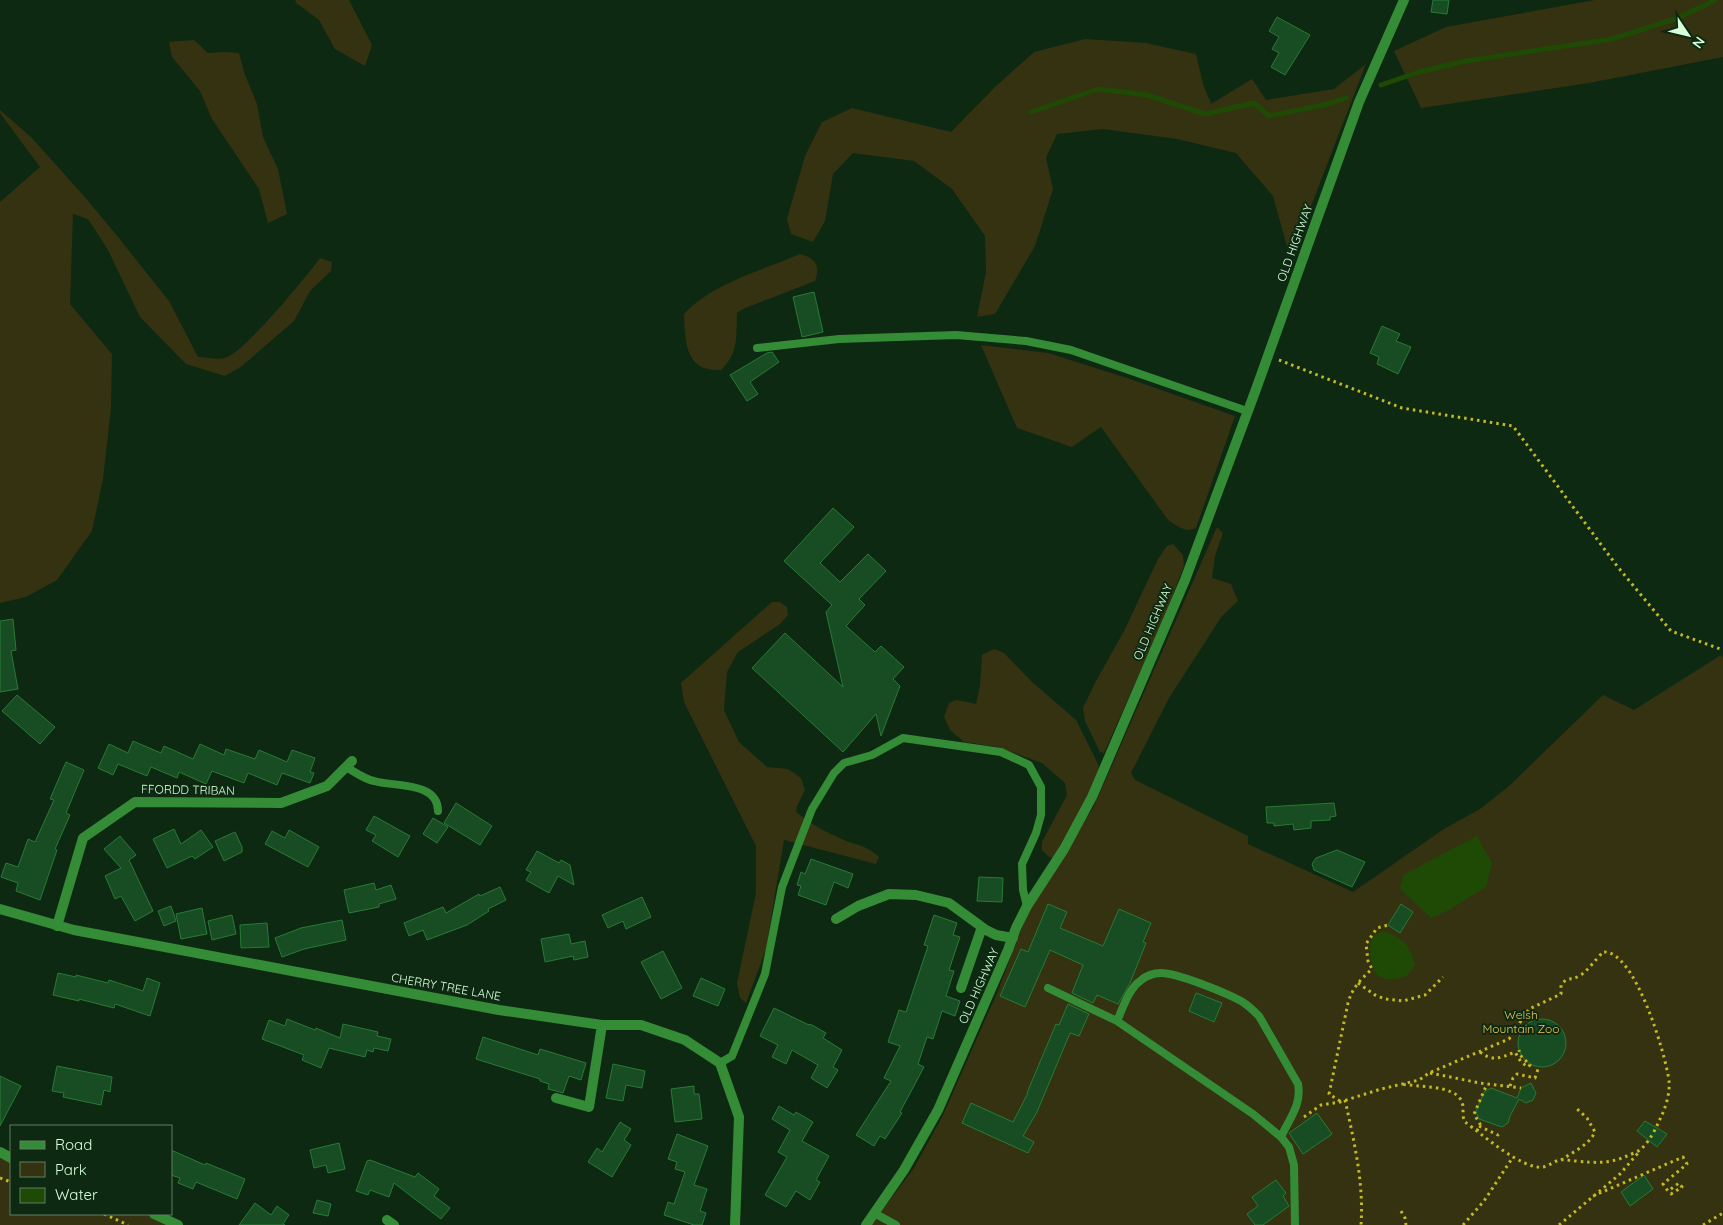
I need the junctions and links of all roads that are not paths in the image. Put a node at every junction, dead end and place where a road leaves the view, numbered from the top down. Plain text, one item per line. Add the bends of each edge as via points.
1 (1404, 0) edge
2 (757, 348) dead end
3 (1248, 412) junction
4 (349, 764) joint
5 (438, 811) dead end
6 (1027, 906) junction
7 (0, 909) edge
8 (836, 919) dead end
9 (57, 926) junction
10 (982, 927) junction
11 (1013, 938) junction
12 (961, 988) dead end
13 (1048, 988) dead end
14 (1117, 1021) junction
15 (602, 1025) junction
16 (720, 1063) junction
17 (556, 1098) dead end
18 (1282, 1134) junction
19 (874, 1213) junction
20 (156, 1215) edge
21 (178, 1225) edge
22 (735, 1225) edge
23 (866, 1225) edge
24 (896, 1225) edge
25 (1295, 1225) edge

1 - 3 street, OLD HIGHWAY via 1359,102
2 - 3 lane via 839,339 956,335 1026,342 1071,350
3 - 6 street, OLD HIGHWAY via 1184,580 1095,789 1064,849
4 - 5 lane via 373,781 418,788 433,797
4 - 9 street, FFORDD TRIBAN via 327,786 281,803 135,802 83,838
6 - 11 street, OLD HIGHWAY
6 - 16 lane via 1022,864 1041,815 1041,787 1029,765 1001,752 903,738 872,755 844,763 812,809 782,886 765,974 732,1056
7 - 9 street, CHERRY TREE LANE
8 - 10 street via 889,894 916,895 949,903
9 - 15 street, CHERRY TREE LANE via 490,1008
10 - 11 street via 996,935
10 - 12 street
11 - 19 street, OLD HIGHWAY via 938,1110 904,1170
13 - 14 lane
14 - 18 lane
14 - 18 lane via 1132,989 1140,980 1159,973 1182,977 1250,1007 1259,1016 1298,1084 1298,1106
15 - 16 street, CHERRY TREE LANE via 641,1025 685,1040
15 - 17 street via 589,1107
16 - 22 street via 739,1118
18 - 25 lane via 1294,1165
19 - 23 street, OLD HIGHWAY
19 - 24 lane
20 - 21 street

